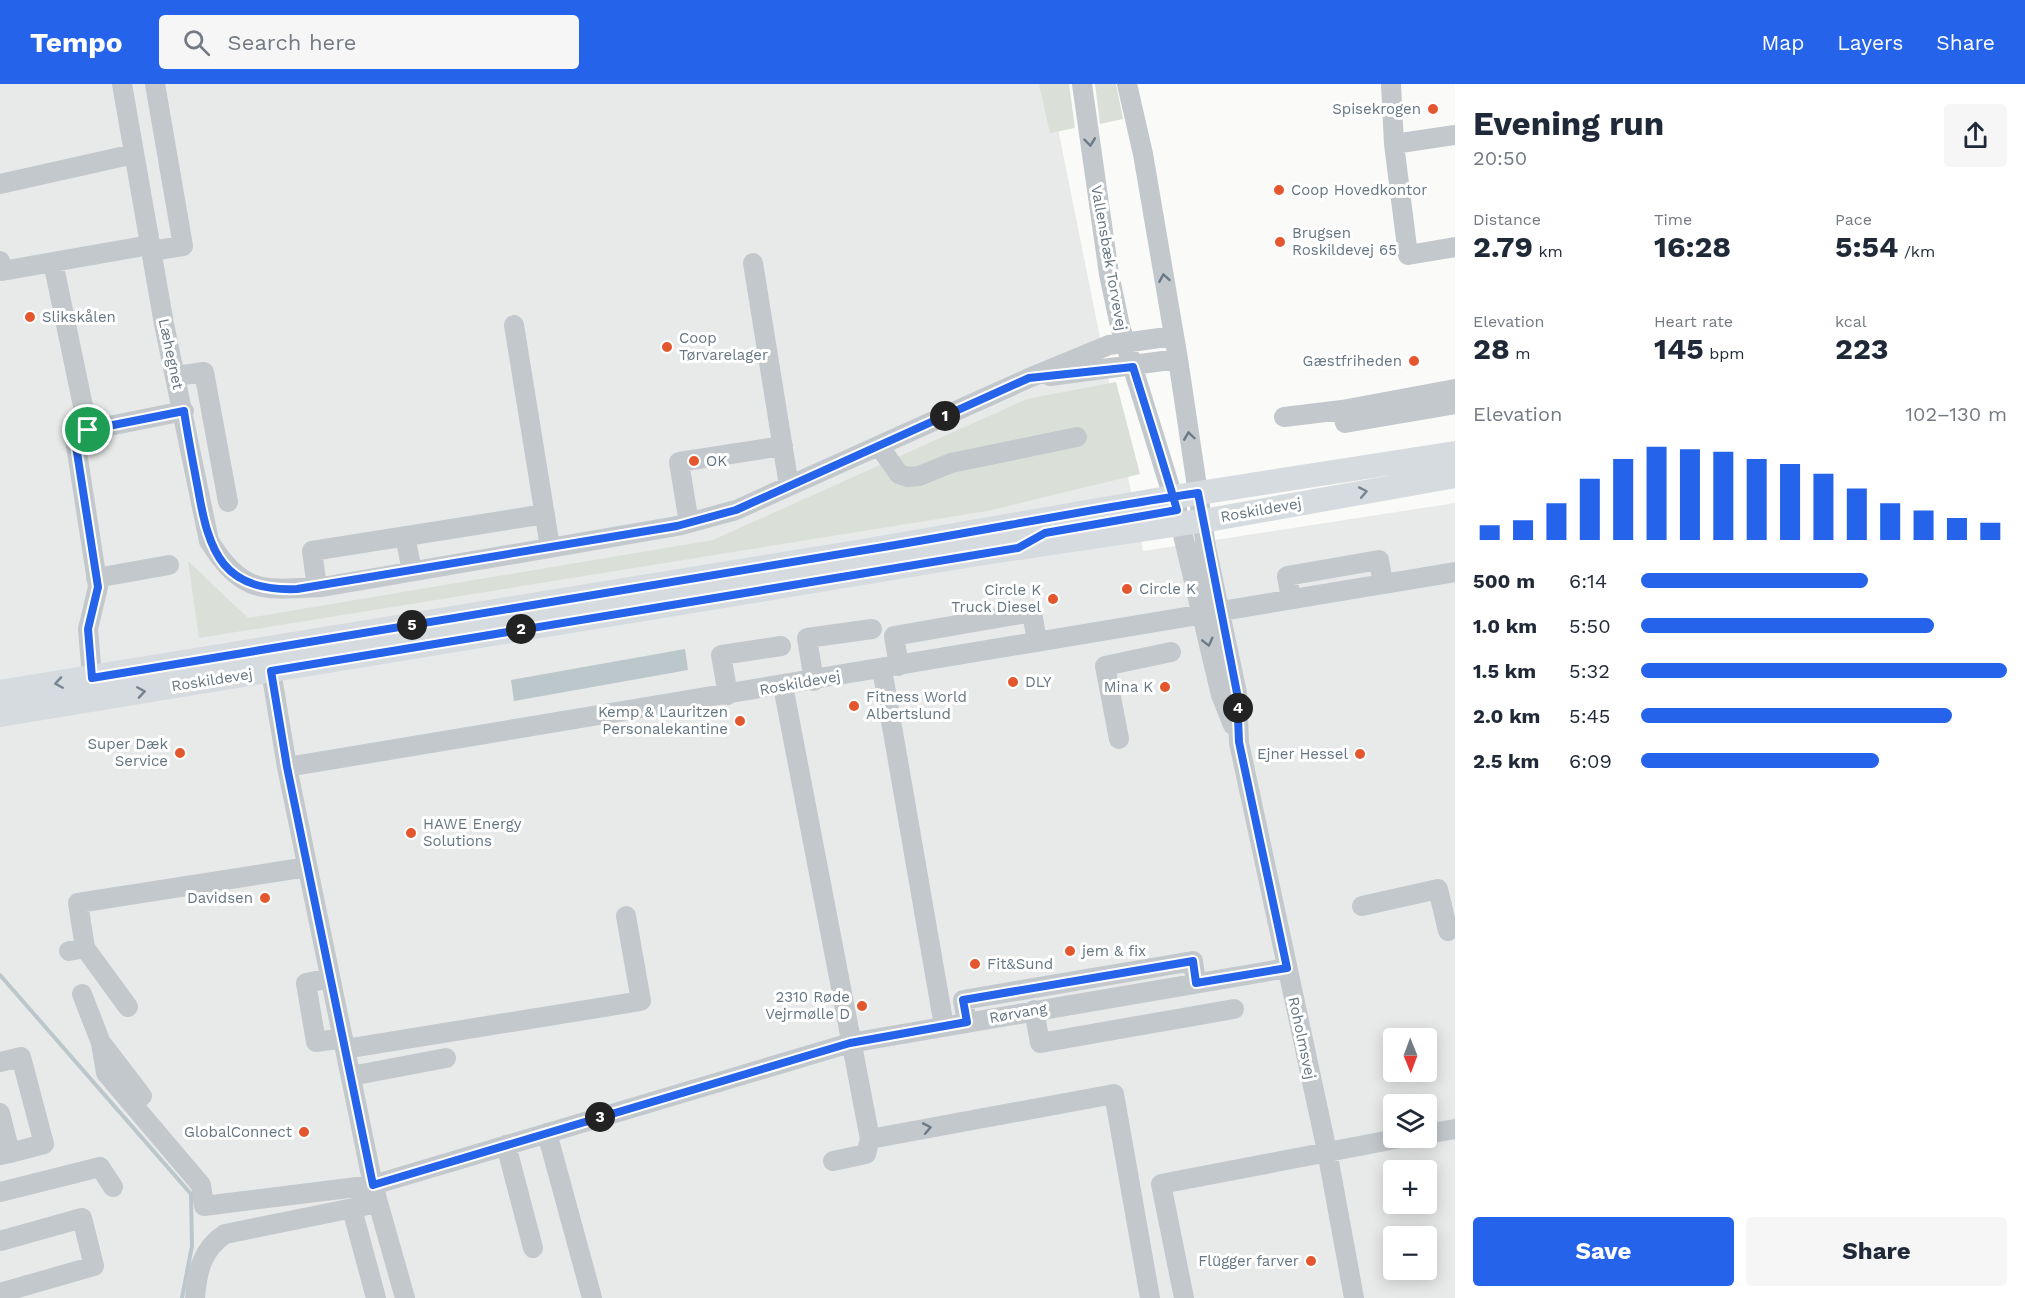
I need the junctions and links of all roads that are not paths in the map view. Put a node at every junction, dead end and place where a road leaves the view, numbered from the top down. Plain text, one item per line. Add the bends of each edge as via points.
1 (122, 84) edge
2 (155, 84) edge
3 (1083, 84) edge
4 (1127, 84) edge
5 (1391, 84) edge
6 (1455, 135) edge
7 (1394, 144) junction
8 (134, 154) junction
9 (0, 184) edge
10 (1455, 247) edge
11 (151, 248) junction
12 (0, 261) edge
13 (52, 262) junction
14 (753, 263) dead end
15 (514, 325) dead end
16 (1174, 336) junction
17 (1125, 342) junction
18 (1178, 359) junction
19 (1133, 367) junction
20 (176, 376) junction
21 (1029, 378) junction
22 (1455, 389) edge
23 (1455, 404) edge
24 (1342, 410) junction
25 (184, 411) junction
26 (1284, 417) dead end
27 (88, 430) junction
28 (1077, 436) dead end
29 (783, 446) junction
30 (879, 446) junction
31 (1455, 453) edge
32 (1455, 474) edge
33 (789, 486) junction
34 (228, 502) dead end
35 (1188, 509) junction
36 (545, 514) junction
37 (688, 523) junction
38 (405, 536) junction
39 (550, 547) junction
40 (169, 565) dead end
41 (412, 571) junction
42 (1455, 572) edge
43 (96, 578) junction
44 (317, 587) junction
45 (1210, 612) junction
46 (1128, 627) junction
47 (872, 629) dead end
48 (1037, 642) junction
49 (781, 646) dead end
50 (1171, 652) dead end
51 (1134, 660) junction
52 (890, 668) junction
53 (271, 671) junction
54 (92, 678) junction
55 (814, 681) junction
56 (783, 686) junction
57 (0, 692) edge
58 (728, 695) junction
59 (0, 715) edge
60 (1119, 739) dead end
61 (287, 767) junction
62 (307, 867) junction
63 (1362, 906) dead end
64 (626, 916) dead end
65 (1448, 931) dead end
66 (1287, 968) junction
67 (330, 978) junction
68 (1196, 983) junction
69 (82, 994) dead end
70 (128, 1007) dead end
71 (1234, 1009) dead end
72 (1034, 1011) junction
73 (967, 1022) junction
74 (944, 1026) junction
75 (101, 1043) junction
76 (344, 1043) junction
77 (850, 1043) junction
78 (446, 1059) dead end
79 (0, 1062) edge
80 (351, 1076) junction
81 (142, 1096) dead end
82 (0, 1113) edge
83 (1455, 1129) edge
84 (1437, 1132) edge
85 (547, 1133) junction
86 (870, 1139) junction
87 (1383, 1141) edge
88 (506, 1145) junction
89 (1319, 1152) junction
90 (5, 1154) edge
91 (832, 1161) dead end
92 (113, 1187) dead end
93 (0, 1192) edge
94 (376, 1194) junction
95 (352, 1209) junction
96 (0, 1241) edge
97 (533, 1248) dead end
98 (0, 1293) edge
99 (195, 1298) edge
100 (376, 1298) edge
101 (405, 1298) edge
102 (592, 1298) edge
103 (1150, 1298) edge
104 (1184, 1298) edge
105 (1354, 1298) edge

1 - 8 street, Læhegnet
2 - 11 street via 183,246
3 -> 17 street, Vallensbæk Torvevej via 1109,274
16 -> 4 street
5 - 7 street
6 - 7 street
7 - 10 street via 1408,255
8 - 9 street
8 - 11 street, Læhegnet
11 - 13 street
11 - 20 street, Læhegnet
12 - 13 street via 2,271
13 - 27 street
14 - 29 street
15 - 36 street
16 - 17 street, Læhegnet
16 - 18 street
17 - 19 street, Vallensbæk Torvevej
17 - 21 street, Læhegnet
18 - 19 street, Læhegnet
35 -> 18 street
19 - 21 street, Læhegnet
19 - 35 street, Vallensbæk Torvevej
20 - 25 street, Læhegnet
20 - 34 street via 204,372
21 - 30 street, Læhegnet
22 - 24 street
23 - 24 street via 1345,423
24 - 26 street
25 - 27 street
25 - 44 street, Læhegnet via 209,541 225,566 252,585 265,589
27 - 43 street via 74,433
28 - 30 street via 951,463 908,477 899,474
29 - 33 street
29 - 37 street via 679,462
30 - 33 street, Læhegnet
31 - 35 main road, Roskildevej via 1354,468
35 -> 32 main road, Roskildevej
33 - 37 street, Læhegnet via 736,510
35 - 45 street, Roholmsvej
35 - 53 main road, Roskildevej via 1018,548
35 - 54 main road, Roskildevej
36 - 38 street
36 - 39 street
37 - 39 street, Læhegnet
38 - 41 street
38 - 44 street via 312,551
39 - 41 street, Læhegnet
40 - 43 street
41 - 44 street, Læhegnet
42 - 45 street, Roskildevej
43 - 54 street via 98,587 88,629
45 - 46 street, Roskildevej
45 - 66 street, Roholmsvej via 1237,693 1239,742
46 - 48 street, Roskildevej
46 - 51 street
47 - 55 street via 807,638
48 - 52 street, Roskildevej
48 - 52 street via 1032,612 894,636
49 - 58 street via 721,655
50 - 51 street
51 - 60 street via 1105,666
52 - 55 street, Roskildevej
52 - 74 street
59 -> 53 main road, Roskildevej
53 - 61 street
54 -> 57 main road, Roskildevej
55 - 56 street, Roskildevej
56 - 58 street, Roskildevej
56 - 77 street
58 - 61 street, Roskildevej
61 - 62 street
62 - 67 street
62 - 70 street via 78,903 77,949
63 - 65 street via 1438,889
64 - 76 street via 641,1001
66 - 68 street, Rørvang
66 - 89 street, Roholmsvej
67 - 76 street
67 - 76 street via 306,983 316,1042
68 - 72 street, Rørvang
68 - 73 street via 1193,961 963,1000
69 - 75 street
71 - 72 street via 1040,1043
72 - 73 street, Rørvang
73 - 74 street, Rørvang
74 - 77 street, Rørvang
75 - 81 street
75 - 94 street via 105,1072 201,1185 204,1206
76 - 80 street
77 - 85 street, Rørvang
77 - 86 street
78 - 80 street
79 - 90 street via 21,1057 44,1144
80 - 94 street
82 - 90 street
83 - 84 street
85 - 88 street, Rørvang
85 - 102 street
86 - 91 street via 866,1154
86 -> 103 street via 1114,1094
87 - 89 street
88 - 94 street, Rørvang
88 - 97 street
89 - 104 street via 1161,1184
89 - 105 street, Roholmsvej
92 - 93 street via 100,1167
94 - 95 street
94 - 101 street
95 - 99 street via 225,1234 205,1253
95 - 100 street
96 - 98 street via 82,1218 94,1266

